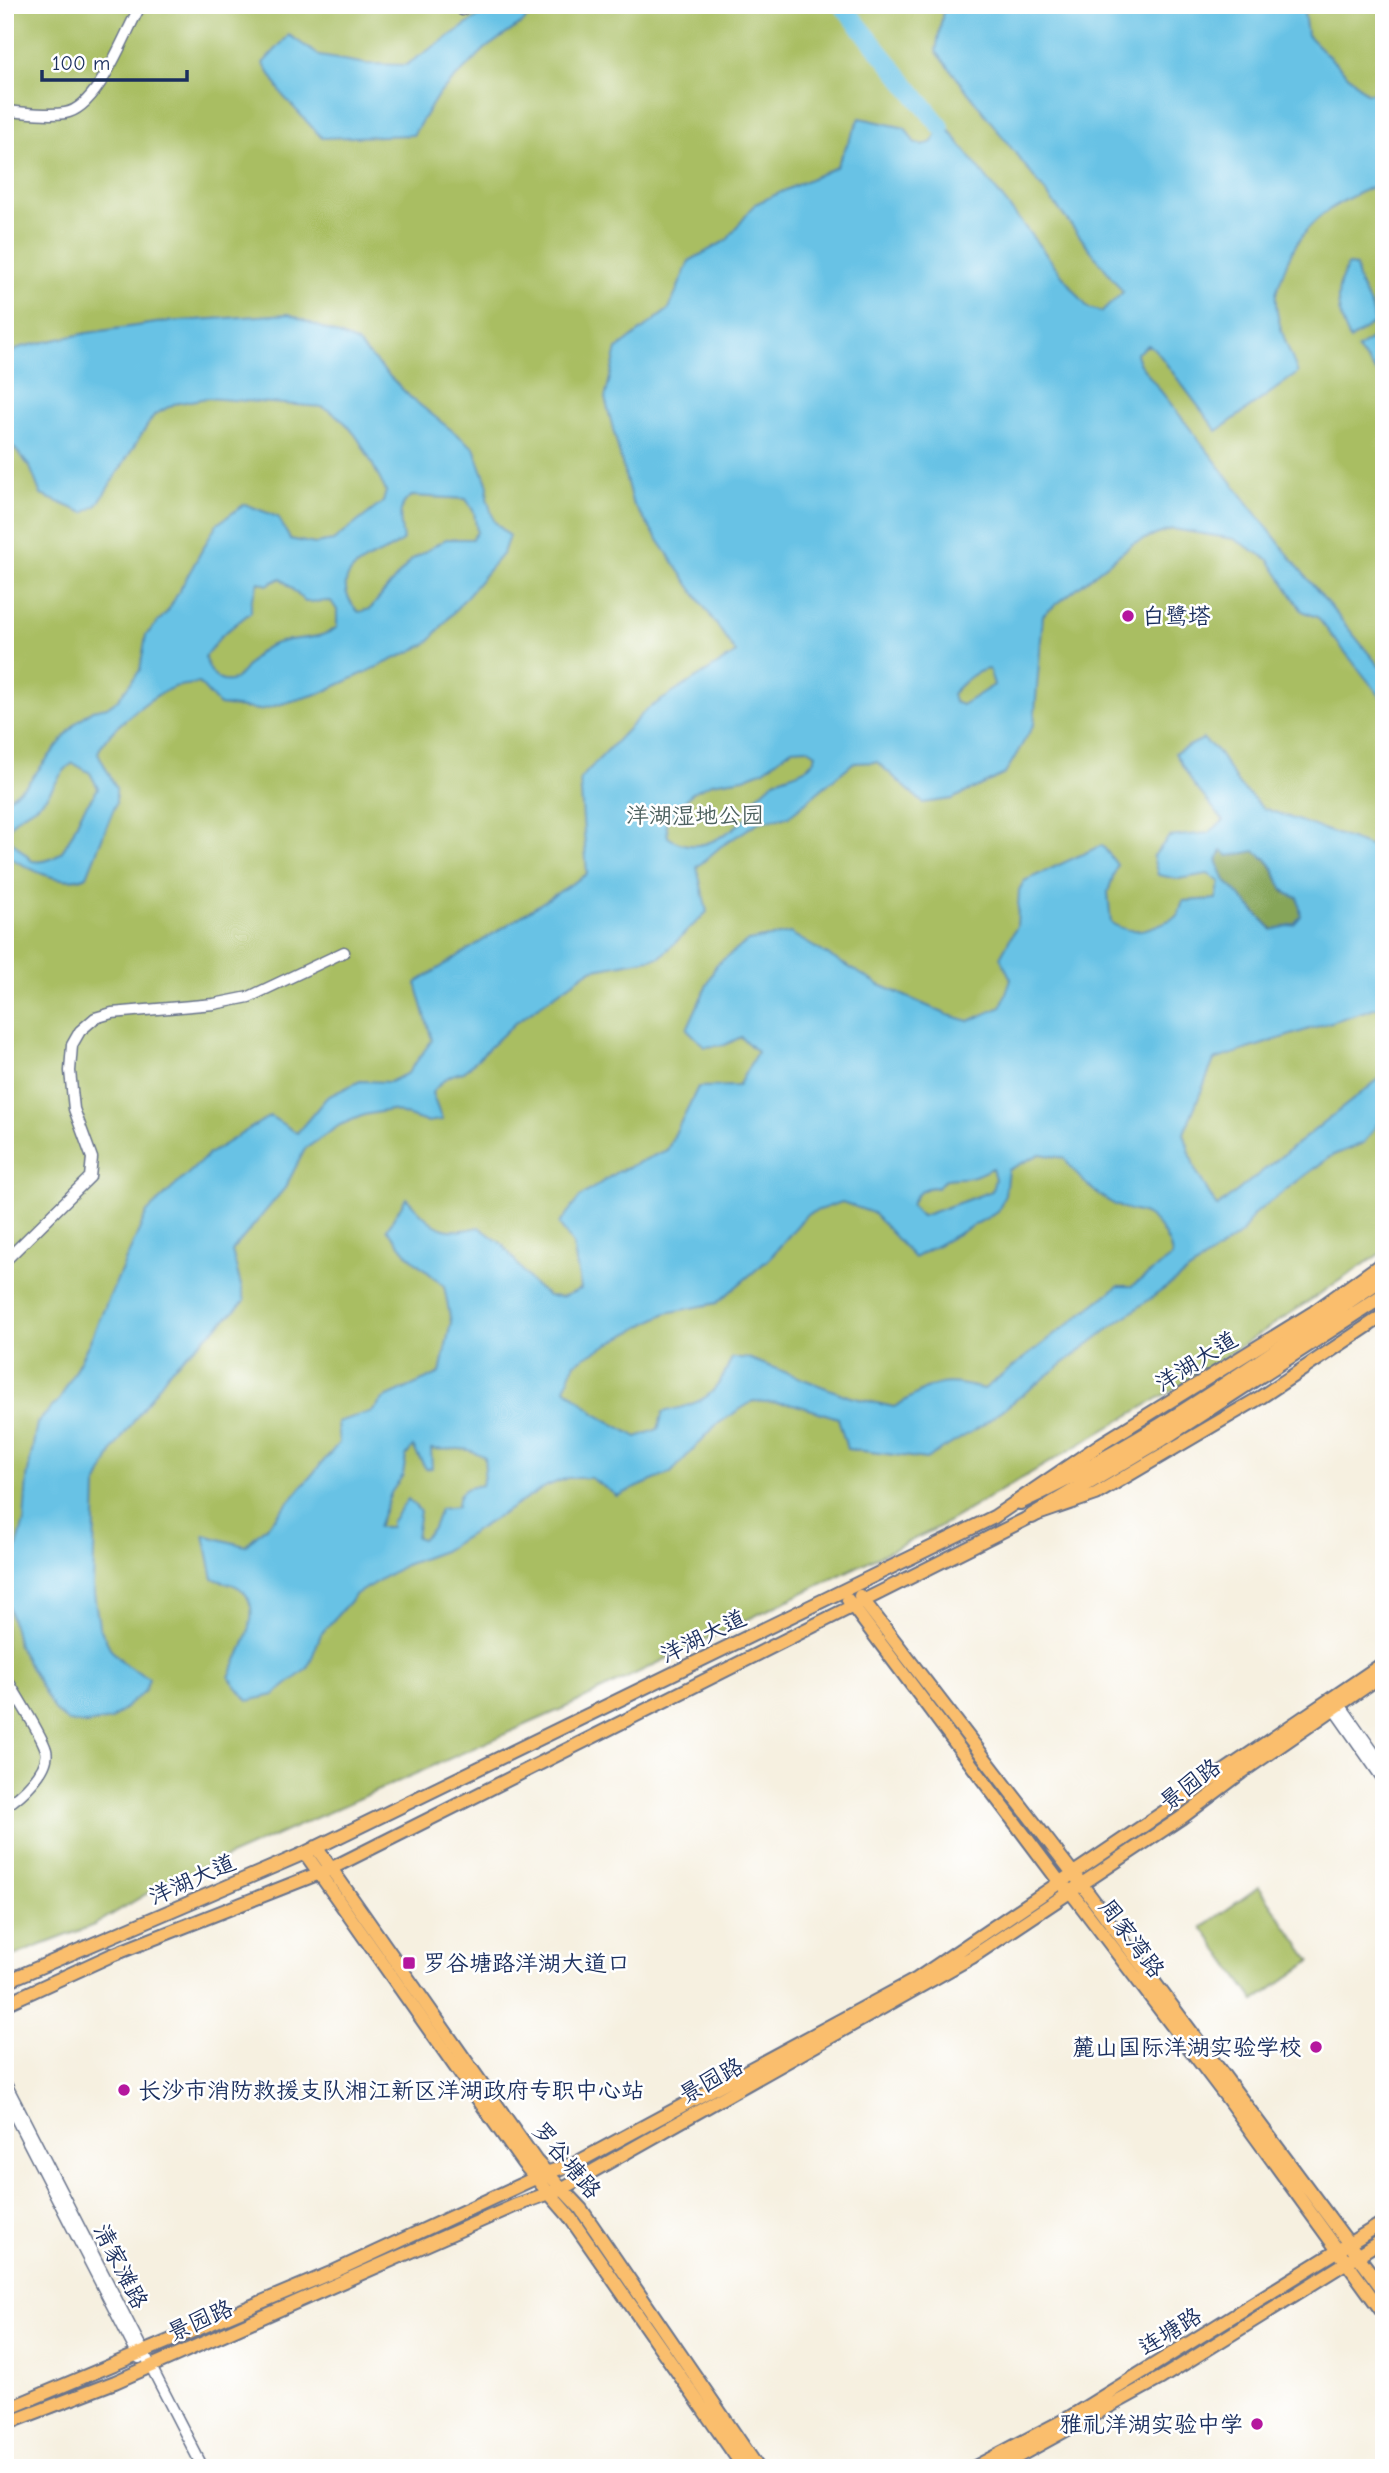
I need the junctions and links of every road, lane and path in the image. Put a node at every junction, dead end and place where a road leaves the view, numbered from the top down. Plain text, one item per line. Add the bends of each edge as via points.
1 (141, 5) edge
2 (5, 111) edge
3 (344, 952) dead end
4 (5, 1261) edge
5 (1384, 1262) edge
6 (1384, 1277) edge
7 (1384, 1295) edge
8 (1384, 1315) edge
9 (1158, 1434) junction
10 (1020, 1502) junction
11 (1032, 1517) junction
12 (848, 1589) junction
13 (858, 1603) junction
14 (1384, 1663) edge
15 (1384, 1674) edge
16 (5, 1676) edge
17 (1334, 1703) junction
18 (1384, 1767) edge
19 (1384, 1781) edge
20 (5, 1806) edge
21 (311, 1850) junction
22 (325, 1871) junction
23 (1078, 1880) junction
24 (1065, 1888) junction
25 (5, 1982) edge
26 (5, 2004) edge
27 (5, 2082) edge
28 (5, 2097) edge
29 (541, 2176) junction
30 (563, 2188) junction
31 (547, 2193) junction
32 (1384, 2222) edge
33 (1384, 2239) edge
34 (1348, 2246) junction
35 (1358, 2257) junction
36 (1341, 2259) junction
37 (1384, 2291) edge
38 (1384, 2315) edge
39 (141, 2354) junction
40 (147, 2366) junction
41 (5, 2410) edge
42 (5, 2424) edge
43 (197, 2468) edge
44 (204, 2468) edge
45 (744, 2468) edge
46 (758, 2468) edge
47 (973, 2468) edge
48 (997, 2468) edge

1 - 2 street via 96,93 81,107 66,113
3 - 4 street via 248,997 112,1013 95,1018 80,1031 72,1045 70,1071 74,1109 92,1158 90,1177
5 - 10 main road, 洋湖大道 via 1314,1312 1101,1444
6 - 9 highway
7 - 9 highway
8 - 11 main road, 洋湖大道 via 1261,1397 1096,1494
9 - 10 highway
9 - 11 highway
10 - 12 main road, 洋湖大道
11 - 13 main road, 洋湖大道
12 - 13 main road, 周家湾路
12 - 21 main road, 洋湖大道
13 - 22 main road, 洋湖大道
13 - 23 main road, 周家湾路
13 - 24 main road, 周家湾路
14 - 17 main road, 景园路
15 - 17 main road, 景园路
16 - 20 street via 46,1750 44,1765 17,1799
17 - 18 street
17 - 19 street
17 - 23 main road, 景园路
21 - 22 main road, 罗谷塘路
21 - 25 main road, 洋湖大道
22 - 26 main road, 洋湖大道 via 112,1955
22 - 29 main road, 罗谷塘路
23 - 24 main road, 景园路
23 - 34 main road, 周家湾路
24 - 29 main road, 景园路 via 895,1992 576,2163
24 - 30 main road, 景园路 via 922,1987
24 - 36 main road, 周家湾路 via 1228,2099
27 - 39 street, 清家滩路
28 - 39 street, 清家滩路
29 - 30 main road, 罗谷塘路
29 - 31 main road, 罗谷塘路
29 - 39 main road, 景园路 via 334,2272
30 - 31 main road, 景园路
30 - 46 main road, 罗谷塘路
31 - 40 main road, 景园路
31 - 45 main road, 罗谷塘路 via 569,2216
32 - 34 main road, 连塘路
33 - 35 main road, 连塘路
34 - 35 main road, 周家湾路
34 - 36 main road, 连塘路
35 - 36 main road, 连塘路
35 - 37 main road, 周家湾路
36 - 38 main road, 周家湾路
36 - 47 main road, 连塘路 via 1070,2417
36 - 48 main road, 连塘路 via 1161,2378
39 - 40 street, 清家滩路
39 - 41 main road, 景园路
40 - 42 main road, 景园路
40 - 43 street, 清家滩路
40 - 44 street, 清家滩路

